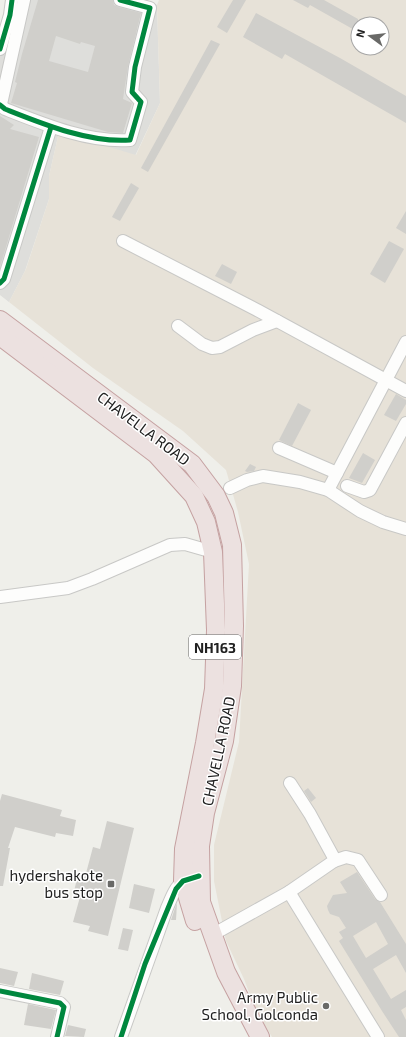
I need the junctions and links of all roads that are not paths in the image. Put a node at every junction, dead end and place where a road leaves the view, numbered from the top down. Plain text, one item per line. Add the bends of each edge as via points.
1 (12, 0) edge
2 (24, 0) edge
3 (120, 0) edge
4 (0, 50) edge
5 (0, 104) edge
6 (51, 127) junction
7 (123, 241) dead end
8 (0, 283) edge
9 (0, 320) edge
10 (277, 321) junction
11 (178, 326) dead end
12 (0, 336) edge
13 (406, 342) edge
14 (385, 380) junction
15 (406, 391) edge
16 (406, 423) edge
17 (279, 448) dead end
18 (337, 473) junction
19 (347, 486) dead end
20 (230, 488) dead end
21 (328, 490) junction
22 (406, 529) edge
23 (213, 552) junction
24 (0, 597) edge
25 (290, 783) dead end
26 (334, 861) junction
27 (191, 878) junction
28 (289, 892) junction
29 (381, 896) dead end
30 (212, 935) junction
31 (0, 991) edge
32 (57, 1037) edge
33 (121, 1037) edge
34 (246, 1037) edge
35 (260, 1037) edge
36 (378, 1037) edge

1 - 4 street
2 - 5 street
3 - 6 street via 150,8 135,67 132,92 141,102 130,140 113,141
5 - 6 street via 6,109
6 - 8 street via 4,279
7 - 10 street
9 - 27 highway, CHAVELLA ROAD / NH163 via 192,464 216,496 224,513 232,545 232,686 224,741
10 - 11 street via 220,347 212,348 202,344
10 - 14 street
12 - 23 highway, CHAVELLA ROAD / NH163 via 156,454 194,496 206,522
13 - 14 street
14 - 15 street
14 - 18 street
16 - 19 street via 370,490 364,492
17 - 18 street
18 - 21 street
20 - 21 street via 263,476
21 - 22 street via 360,511
23 - 24 street via 185,544 170,545 68,588
23 - 27 highway, CHAVELLA ROAD / NH163 via 216,630 214,689 184,849
25 - 26 street via 310,814
26 - 28 street
26 - 29 street via 346,857 358,860
27 - 30 highway, CHAVELLA ROAD / NH163
27 - 33 street via 176,889 167,908
27 - 34 highway, CHAVELLA ROAD / NH163 via 201,941
28 - 30 street
28 - 36 street
30 - 35 highway, CHAVELLA ROAD / NH163 via 226,972
31 - 32 street via 60,1003 64,1007

